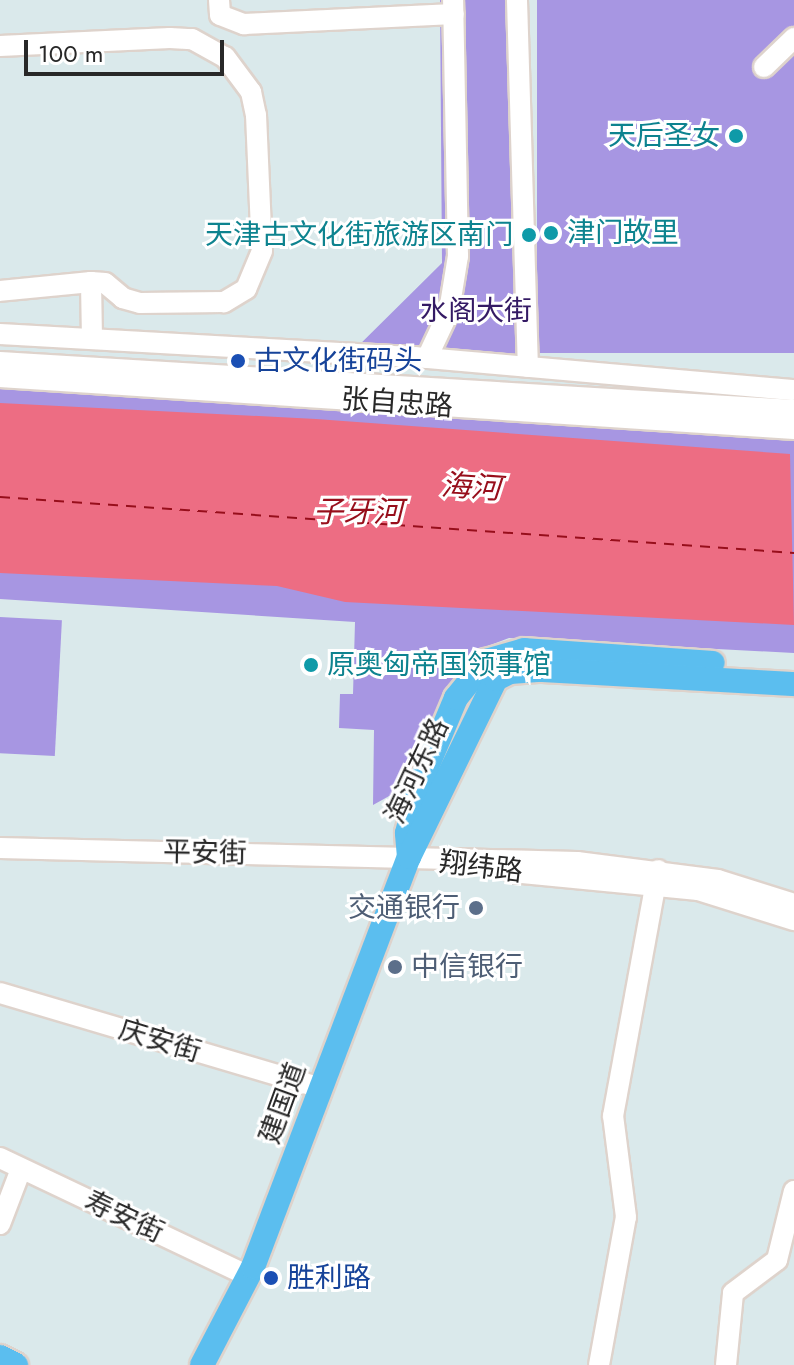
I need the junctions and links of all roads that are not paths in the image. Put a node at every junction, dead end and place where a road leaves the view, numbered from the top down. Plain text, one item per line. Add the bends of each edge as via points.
1 (219, 0) edge
2 (517, 0) edge
3 (454, 7) edge
4 (794, 38) edge
5 (0, 46) edge
6 (764, 67) dead end
7 (91, 282) junction
8 (0, 291) edge
9 (0, 334) edge
10 (92, 337) junction
11 (427, 358) junction
12 (0, 362) edge
13 (528, 367) junction
14 (0, 377) edge
15 (794, 390) edge
16 (794, 410) edge
17 (794, 429) edge
18 (794, 668) edge
19 (794, 684) edge
20 (0, 848) edge
21 (409, 857) junction
22 (657, 877) junction
23 (794, 904) edge
24 (794, 920) edge
25 (0, 993) edge
26 (320, 1088) junction
27 (0, 1158) edge
28 (21, 1169) junction
29 (794, 1191) edge
30 (0, 1224) edge
31 (249, 1276) junction
32 (0, 1357) edge
33 (16, 1365) edge
34 (202, 1365) edge
35 (599, 1365) edge
36 (726, 1365) edge

1 - 3 street via 220,15 244,24
2 - 13 street
3 - 11 street via 458,256 449,311
4 - 6 street
5 - 7 street via 192,39 237,67 251,92 262,251 246,289 224,302 140,303 123,298 105,283
7 - 8 street
7 - 10 street
9 - 10 street
10 - 11 street
11 - 13 street
12 - 16 street, 张自忠路
13 - 15 street
14 - 17 street, 张自忠路
18 - 21 main road, 海河东路 via 524,650 486,661 456,698 419,786 407,833
19 - 21 main road, 海河东路 via 510,672 485,694
20 - 21 street, 平安街
21 - 22 street, 翔纬路 via 469,868
21 - 26 main road, 建国道
22 - 23 street, 翔纬路 via 744,886
22 - 24 street, 翔纬路
22 - 35 street via 613,1116 626,1217
25 - 26 street, 庆安街
26 - 31 main road, 建国道
27 - 28 street, 寿安街
28 - 30 street
28 - 31 street, 寿安街
29 - 36 street via 777,1260 733,1293
31 - 34 main road, 建国道
32 - 33 main road

